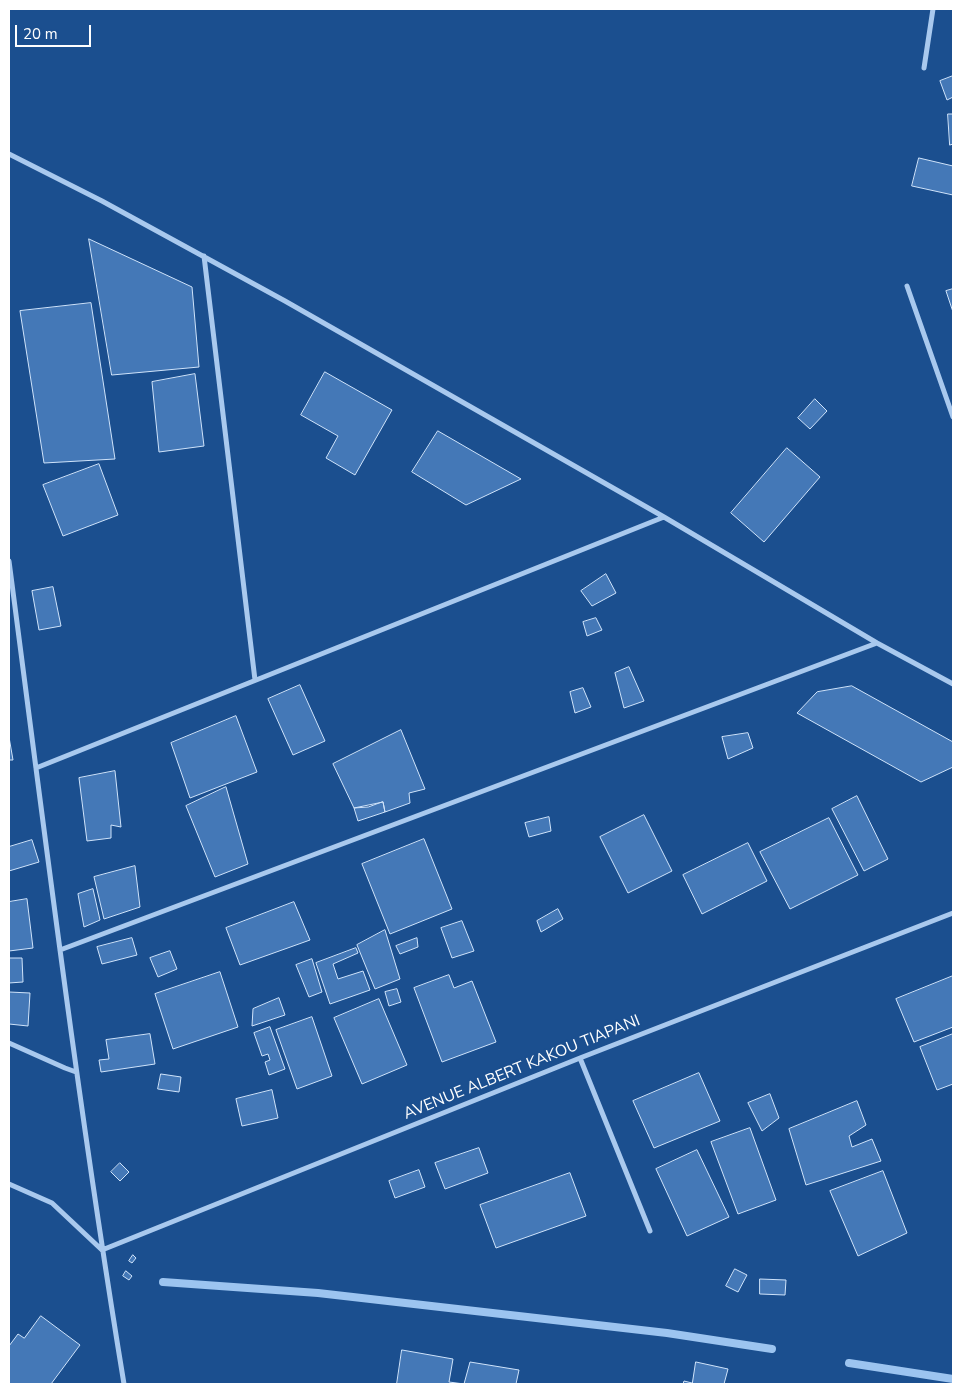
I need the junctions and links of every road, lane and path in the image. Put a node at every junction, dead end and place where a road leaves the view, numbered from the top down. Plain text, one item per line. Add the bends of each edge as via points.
1 (933, 9) edge
2 (924, 68) dead end
3 (9, 154) edge
4 (204, 256) junction
5 (907, 286) dead end
6 (953, 417) edge
7 (664, 517) junction
8 (9, 561) edge
9 (878, 643) junction
10 (255, 680) junction
11 (953, 684) edge
12 (36, 768) junction
13 (953, 913) edge
14 (60, 950) junction
15 (9, 1043) edge
16 (580, 1058) junction
17 (76, 1072) junction
18 (9, 1184) edge
19 (650, 1231) dead end
20 (102, 1250) junction
21 (124, 1384) edge

1 - 2 street
3 - 4 street
4 - 7 street
4 - 10 street
5 - 6 street
7 - 9 street
7 - 10 street
8 - 12 street
9 - 11 street
9 - 14 street
10 - 12 street
12 - 14 street
13 - 16 street, AVENUE ALBERT KAKOU TIAPANI
14 - 17 street
15 - 17 street
16 - 19 street
16 - 20 street, AVENUE ALBERT KAKOU TIAPANI
17 - 20 street
18 - 20 street via 52,1204
20 - 21 street

